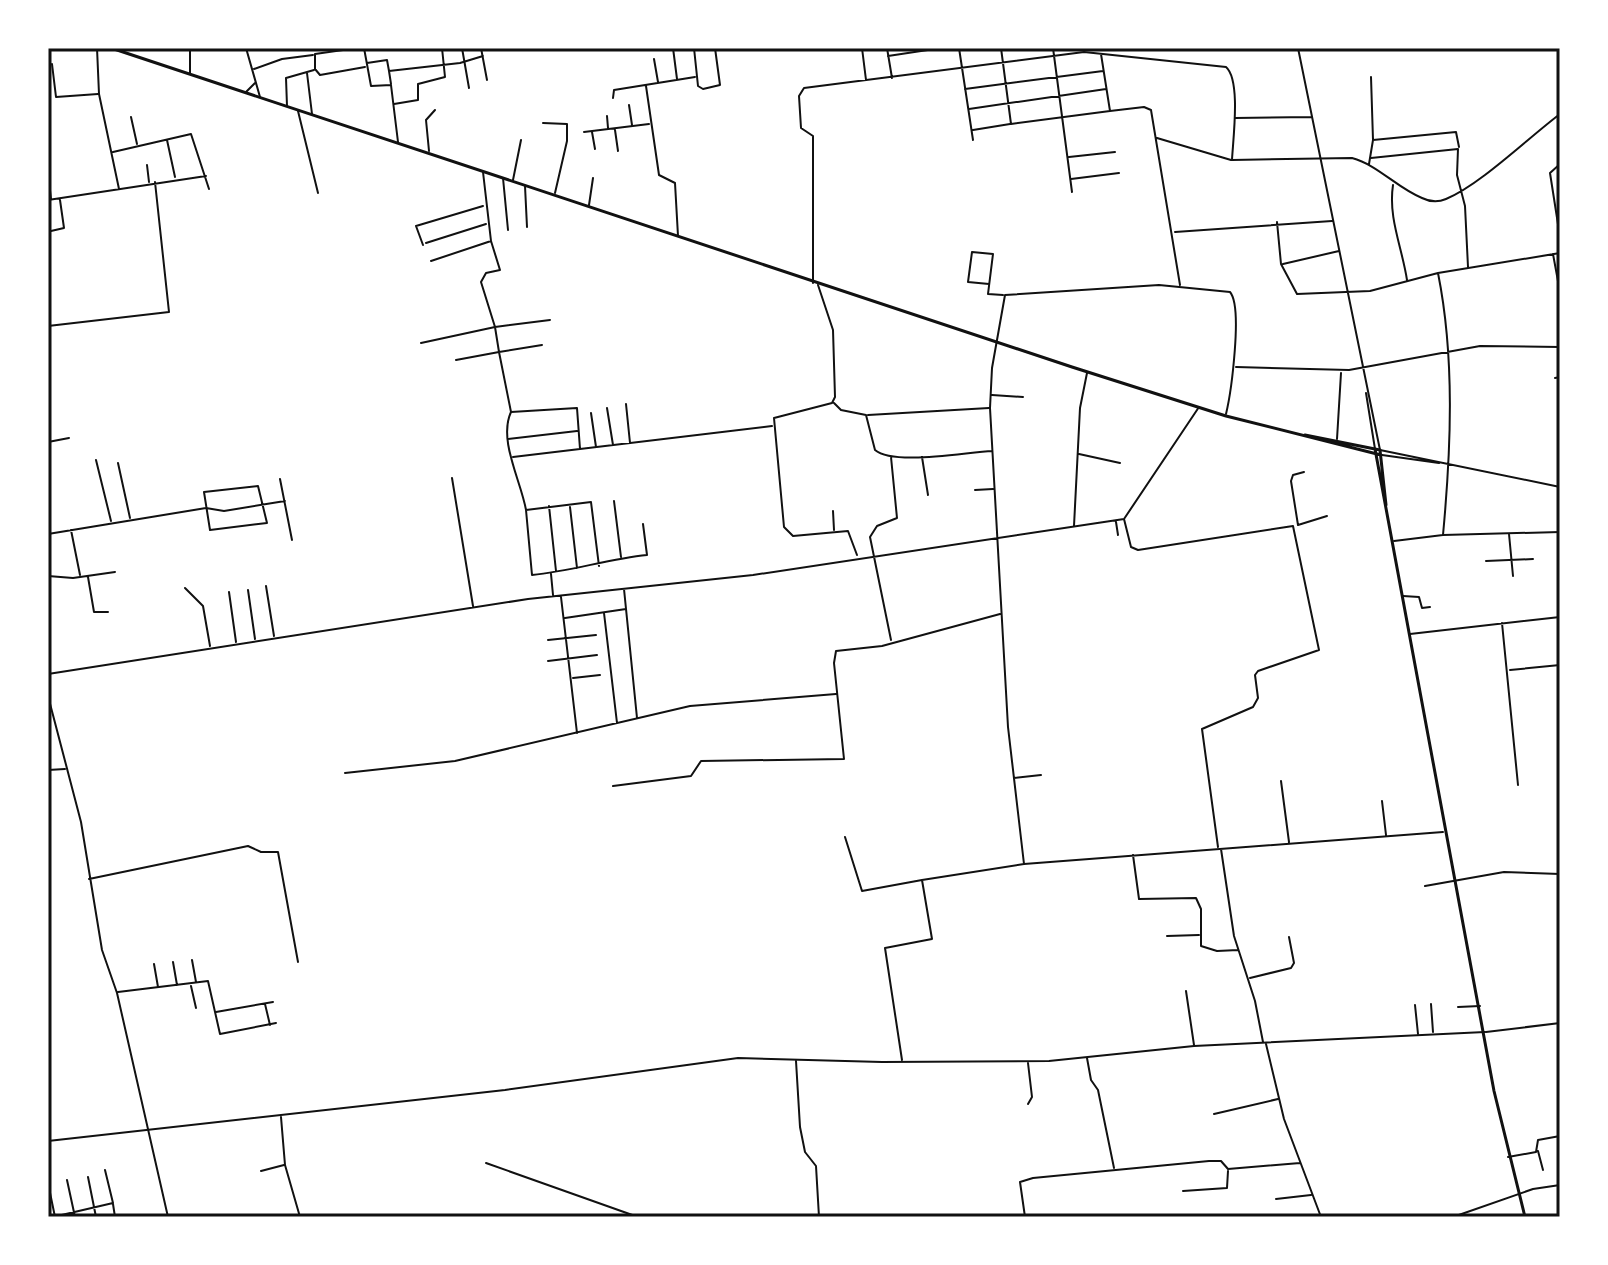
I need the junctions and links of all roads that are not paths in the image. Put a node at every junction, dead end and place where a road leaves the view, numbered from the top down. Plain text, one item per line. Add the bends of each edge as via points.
1 (97, 48) edge
2 (111, 48) edge
3 (190, 48) edge
4 (246, 48) edge
5 (323, 48) edge
6 (357, 48) edge
7 (364, 48) edge
8 (442, 48) edge
9 (462, 48) edge
10 (481, 48) edge
11 (673, 48) edge
12 (694, 48) edge
13 (715, 48) edge
14 (862, 48) edge
15 (887, 48) edge
16 (941, 48) edge
17 (959, 48) edge
18 (1001, 48) edge
19 (1053, 48) edge
20 (1298, 48) edge
21 (324, 53) junction
22 (1101, 54) junction
23 (314, 55) junction
24 (1053, 55) junction
25 (483, 56) junction
26 (888, 56) junction
27 (654, 59) dead end
28 (463, 61) junction
29 (1003, 63) junction
30 (52, 64) dead end
31 (445, 64) junction
32 (367, 65) junction
33 (253, 69) junction
34 (315, 69) junction
35 (962, 69) junction
36 (389, 71) junction
37 (1105, 71) junction
38 (307, 72) junction
39 (190, 74) junction
40 (697, 77) junction
41 (1057, 77) junction
42 (1371, 77) dead end
43 (892, 78) junction
44 (487, 80) dead end
45 (677, 80) junction
46 (866, 81) junction
47 (256, 82) junction
48 (658, 83) junction
49 (1006, 83) junction
50 (391, 85) junction
51 (646, 86) junction
52 (469, 88) dead end
53 (965, 89) junction
54 (1107, 89) junction
55 (246, 92) junction
56 (99, 94) junction
57 (1059, 96) junction
58 (260, 97) junction
59 (613, 98) dead end
60 (1008, 103) junction
61 (394, 104) junction
62 (629, 105) dead end
63 (287, 106) junction
64 (969, 109) junction
65 (298, 110) junction
66 (435, 110) dead end
67 (1110, 111) junction
68 (312, 114) junction
69 (1560, 114) edge
70 (607, 116) dead end
71 (131, 117) dead end
72 (1062, 117) junction
73 (1313, 117) junction
74 (1234, 118) junction
75 (543, 123) dead end
76 (651, 123) junction
77 (1011, 124) junction
78 (632, 126) junction
79 (608, 129) junction
80 (615, 129) junction
81 (972, 130) junction
82 (592, 131) junction
83 (584, 132) dead end
84 (1156, 138) junction
85 (166, 139) junction
86 (521, 140) dead end
87 (973, 140) dead end
88 (1373, 140) junction
89 (399, 143) junction
90 (138, 146) junction
91 (595, 149) dead end
92 (1458, 149) junction
93 (429, 151) junction
94 (618, 151) dead end
95 (112, 152) junction
96 (1115, 152) dead end
97 (1067, 157) junction
98 (1371, 158) junction
99 (1321, 159) junction
100 (1232, 160) junction
101 (1560, 164) edge
102 (147, 165) dead end
103 (1369, 165) junction
104 (482, 171) junction
105 (48, 173) edge
106 (1119, 173) dead end
107 (206, 176) junction
108 (503, 177) junction
109 (593, 178) dead end
110 (175, 179) junction
111 (1070, 179) junction
112 (513, 181) junction
113 (155, 182) junction
114 (149, 183) junction
115 (1394, 184) junction
116 (525, 185) junction
117 (119, 189) junction
118 (209, 189) dead end
119 (1460, 190) junction
120 (1072, 192) dead end
121 (318, 193) dead end
122 (555, 194) junction
123 (60, 199) junction
124 (50, 200) edge
125 (485, 205) junction
126 (589, 206) junction
127 (1334, 221) junction
128 (1277, 222) junction
129 (487, 224) junction
130 (527, 227) dead end
131 (508, 230) dead end
132 (51, 231) dead end
133 (1174, 232) junction
134 (678, 236) junction
135 (1560, 237) edge
136 (491, 241) junction
137 (1340, 250) junction
138 (1553, 252) junction
139 (1560, 253) edge
140 (431, 261) dead end
141 (1281, 264) junction
142 (1468, 267) junction
143 (1438, 273) junction
144 (1407, 281) junction
145 (813, 283) junction
146 (989, 284) junction
147 (818, 285) junction
148 (1180, 286) junction
149 (1348, 292) junction
150 (1560, 292) edge
151 (1005, 295) junction
152 (550, 320) dead end
153 (48, 326) edge
154 (495, 327) junction
155 (421, 343) dead end
156 (997, 343) junction
157 (542, 345) dead end
158 (1560, 347) edge
159 (499, 352) junction
160 (1446, 352) junction
161 (456, 360) dead end
162 (1234, 367) junction
163 (1362, 369) junction
164 (1341, 370) junction
165 (1088, 372) junction
166 (991, 395) junction
167 (1023, 397) dead end
168 (833, 402) junction
169 (626, 404) dead end
170 (1199, 407) junction
171 (607, 408) dead end
172 (990, 408) junction
173 (511, 412) junction
174 (591, 413) dead end
175 (866, 415) junction
176 (1226, 416) junction
177 (773, 426) junction
178 (579, 430) junction
179 (1305, 435) junction
180 (69, 438) dead end
181 (508, 439) junction
182 (1337, 439) junction
183 (48, 442) edge
184 (632, 443) junction
185 (613, 445) junction
186 (596, 447) junction
187 (580, 449) junction
188 (1378, 449) junction
189 (992, 451) junction
190 (1078, 454) junction
191 (1379, 455) junction
192 (921, 456) junction
193 (512, 457) junction
194 (891, 457) junction
195 (96, 460) dead end
196 (118, 463) dead end
197 (1120, 463) dead end
198 (1440, 463) junction
199 (1449, 465) junction
200 (1304, 472) dead end
201 (452, 478) dead end
202 (280, 479) dead end
203 (1560, 487) edge
204 (994, 489) junction
205 (975, 490) dead end
206 (928, 495) dead end
207 (285, 501) junction
208 (614, 501) dead end
209 (570, 504) junction
210 (265, 506) junction
211 (549, 506) junction
212 (206, 508) junction
213 (526, 510) junction
214 (833, 511) dead end
215 (1327, 516) dead end
216 (130, 519) junction
217 (1124, 519) junction
218 (1115, 521) junction
219 (112, 524) junction
220 (643, 524) dead end
221 (1295, 526) junction
222 (1074, 527) junction
223 (71, 529) junction
224 (834, 531) junction
225 (1560, 532) edge
226 (1509, 533) junction
227 (48, 534) edge
228 (1118, 535) dead end
229 (1443, 535) junction
230 (997, 537) junction
231 (292, 540) dead end
232 (1392, 542) junction
233 (875, 555) junction
234 (857, 557) junction
235 (621, 558) junction
236 (1533, 559) dead end
237 (1512, 560) junction
238 (1486, 561) dead end
239 (599, 566) junction
240 (577, 569) junction
241 (115, 572) dead end
242 (556, 572) junction
243 (551, 573) junction
244 (48, 576) edge
245 (88, 576) junction
246 (1513, 576) dead end
247 (80, 577) junction
248 (266, 586) dead end
249 (185, 588) dead end
250 (624, 588) junction
251 (248, 590) dead end
252 (229, 592) dead end
253 (561, 595) junction
254 (554, 596) junction
255 (1402, 596) junction
256 (1430, 607) dead end
257 (474, 608) junction
258 (626, 609) junction
259 (108, 612) dead end
260 (604, 613) junction
261 (1002, 614) junction
262 (1560, 617) edge
263 (564, 618) junction
264 (1502, 623) junction
265 (1409, 634) junction
266 (596, 635) dead end
267 (274, 637) junction
268 (567, 638) junction
269 (256, 640) junction
270 (548, 640) dead end
271 (892, 641) junction
272 (237, 643) junction
273 (211, 647) junction
274 (597, 655) dead end
275 (569, 658) junction
276 (548, 661) dead end
277 (1560, 665) edge
278 (1509, 671) junction
279 (48, 674) edge
280 (600, 675) dead end
281 (571, 679) junction
282 (837, 694) junction
283 (48, 696) edge
284 (637, 718) junction
285 (617, 724) junction
286 (577, 735) junction
287 (66, 768) junction
288 (48, 770) edge
289 (345, 773) dead end
290 (1041, 775) dead end
291 (1013, 778) junction
292 (1281, 781) dead end
293 (1518, 785) dead end
294 (613, 786) dead end
295 (1382, 801) dead end
296 (1445, 832) junction
297 (845, 837) dead end
298 (1386, 837) junction
299 (1289, 844) junction
300 (1220, 848) junction
301 (1133, 855) junction
302 (1024, 864) junction
303 (1560, 874) edge
304 (88, 880) junction
305 (922, 880) junction
306 (1455, 880) junction
307 (1425, 886) dead end
308 (1200, 935) junction
309 (1167, 936) dead end
310 (1289, 937) dead end
311 (1239, 949) junction
312 (192, 960) dead end
313 (173, 962) dead end
314 (298, 962) dead end
315 (154, 964) dead end
316 (1248, 978) junction
317 (197, 983) junction
318 (191, 984) junction
319 (178, 986) junction
320 (158, 988) junction
321 (1186, 991) dead end
322 (117, 993) junction
323 (273, 1002) dead end
324 (265, 1003) junction
325 (1431, 1004) dead end
326 (1415, 1005) dead end
327 (1480, 1006) junction
328 (1458, 1007) dead end
329 (196, 1008) dead end
330 (215, 1012) junction
331 (276, 1023) dead end
332 (1560, 1023) edge
333 (270, 1025) junction
334 (1485, 1032) junction
335 (1418, 1034) junction
336 (1433, 1034) junction
337 (1264, 1043) junction
338 (1194, 1046) junction
339 (1087, 1058) junction
340 (796, 1059) junction
341 (1028, 1061) junction
342 (903, 1062) junction
343 (1279, 1099) junction
344 (1028, 1104) dead end
345 (1214, 1114) dead end
346 (281, 1117) junction
347 (149, 1129) junction
348 (1560, 1136) edge
349 (48, 1141) edge
350 (1538, 1150) junction
351 (1508, 1157) junction
352 (486, 1163) dead end
353 (1300, 1163) junction
354 (285, 1165) junction
355 (1228, 1169) junction
356 (105, 1170) dead end
357 (1543, 1170) dead end
358 (261, 1171) dead end
359 (1114, 1171) junction
360 (88, 1177) dead end
361 (67, 1180) dead end
362 (48, 1183) edge
363 (1560, 1185) edge
364 (1183, 1191) dead end
365 (1519, 1194) junction
366 (1313, 1195) junction
367 (1276, 1199) dead end
368 (113, 1203) junction
369 (94, 1207) junction
370 (74, 1212) junction
371 (55, 1217) edge
372 (75, 1217) edge
373 (96, 1217) edge
374 (115, 1217) edge
375 (168, 1217) edge
376 (300, 1217) edge
377 (638, 1217) edge
378 (819, 1217) edge
379 (1025, 1217) edge
380 (1321, 1217) edge
381 (1453, 1217) edge
382 (1525, 1217) edge

1 - 56 street
2 - 39 main road
3 - 39 street
4 - 33 street
5 - 21 street
6 - 21 street
7 - 32 street
8 - 31 street
9 - 28 street
10 - 25 street
11 - 45 street
12 - 40 street
13 - 40 street via 720,85 701,89
14 - 46 street
15 - 26 street
16 - 26 street
17 - 35 street
18 - 29 street
19 - 24 street
20 - 73 street
21 - 23 street
22 - 24 street
22 - 37 street
22 - 74 street via 1226,67 1232,74
23 - 33 street
23 - 34 street
24 - 29 street
24 - 41 street
25 - 28 street
25 - 44 street
26 - 43 street
27 - 48 street
28 - 31 street
28 - 52 street
29 - 35 street
29 - 49 street
30 - 56 street via 57,98
31 - 36 street
31 - 61 street via 444,78 418,85 418,100
32 - 34 street via 320,75
32 - 36 street via 387,60
32 - 50 street via 371,86
33 - 47 street
34 - 38 street
35 - 43 street
35 - 53 street
36 - 50 street
37 - 41 street
37 - 54 street
38 - 63 street via 286,78
38 - 68 street
39 - 55 main road
40 - 45 street
41 - 49 street
41 - 57 street
42 - 88 street
43 - 46 street
45 - 48 street
46 - 145 street via 804,88 799,93 801,128 813,136
47 - 55 street
47 - 58 street
48 - 51 street
49 - 53 street
49 - 60 street
50 - 61 street
51 - 59 street via 614,90
51 - 76 street
53 - 64 street
54 - 57 street
54 - 67 street
55 - 58 main road
56 - 95 street
57 - 60 street
57 - 72 street
58 - 63 main road
60 - 64 street
60 - 77 street
61 - 89 street
62 - 78 street
63 - 65 main road
64 - 81 street
65 - 68 main road
65 - 121 street
66 - 93 street via 427,117
67 - 72 street
67 - 84 street via 1148,107
68 - 89 main road
69 - 119 street
70 - 79 street
71 - 90 street
72 - 77 street
72 - 97 street
73 - 74 street
73 - 99 street
74 - 100 street
75 - 122 street via 567,124
76 - 78 street
76 - 134 street via 659,175 674,182
77 - 81 street
78 - 80 street
79 - 80 street
79 - 82 street
80 - 94 street
81 - 87 street
82 - 83 street
82 - 91 street
84 - 100 street
84 - 133 street
85 - 90 street
85 - 107 street via 193,135
85 - 110 street
86 - 112 street
88 - 92 street via 1456,132
88 - 98 street
89 - 93 main road
90 - 95 street
92 - 98 street
92 - 119 street
93 - 104 main road
95 - 117 street
96 - 97 street
97 - 111 street
98 - 103 street
99 - 100 street
99 - 103 street via 1352,158
99 - 127 street
101 - 135 street via 1550,173
102 - 114 street
103 - 115 street
104 - 108 main road
104 - 125 street
105 - 124 street
106 - 111 street
107 - 110 street
107 - 118 street
108 - 112 main road
108 - 131 street
109 - 126 street
110 - 113 street
111 - 120 street
112 - 116 main road
113 - 114 street
113 - 153 street via 169,312
114 - 117 street
115 - 119 street via 1433,202
115 - 144 street via 1393,224
116 - 122 main road
116 - 130 street
117 - 123 street
119 - 142 street
122 - 126 main road
123 - 124 street
123 - 132 street via 64,228
125 - 129 street
125 - 129 street via 416,226 424,244
126 - 134 main road
127 - 128 street
127 - 137 street
128 - 133 street
128 - 141 street
129 - 136 street
133 - 148 street
134 - 145 main road
136 - 140 street
136 - 154 street via 500,270 486,273 481,282
137 - 141 street
137 - 149 street
138 - 139 street
138 - 142 street
138 - 150 street
141 - 149 street via 1294,293
142 - 143 street
143 - 144 street
143 - 160 street
144 - 149 street
145 - 147 main road
146 - 146 street via 993,254 972,252 968,282
146 - 151 street via 988,294
147 - 156 main road
147 - 168 street via 833,330
148 - 151 street
148 - 162 street via 1233,294
149 - 163 street
151 - 156 street
152 - 154 street
154 - 155 street
154 - 159 street
156 - 165 main road
156 - 166 street
157 - 159 street
158 - 160 street via 1487,345
159 - 161 street
159 - 173 street
160 - 163 street
160 - 199 street
162 - 164 street
162 - 176 street
163 - 164 street
163 - 188 street
164 - 182 street
165 - 170 main road
165 - 190 street
166 - 167 street
166 - 172 street
168 - 175 street via 841,410
168 - 177 street via 778,414
169 - 184 street
170 - 176 main road
170 - 217 street
171 - 185 street
172 - 175 street
172 - 189 street
173 - 178 street via 577,408
173 - 181 street
174 - 186 street
175 - 194 street via 875,450
176 - 179 main road
177 - 184 street
177 - 224 street via 785,531 796,536
178 - 181 street
178 - 187 street
179 - 182 main road
179 - 191 main road
180 - 183 street
181 - 193 street
182 - 188 main road
184 - 185 street
185 - 186 street
186 - 187 street
187 - 193 street
188 - 191 main road
188 - 198 street
189 - 192 street
189 - 204 street
190 - 197 street
190 - 222 street
191 - 198 street
191 - 232 main road
192 - 194 street
192 - 206 street
193 - 213 street
194 - 233 street via 897,518 871,533
195 - 219 street
196 - 216 street
198 - 199 street
199 - 203 street
199 - 229 street
200 - 221 street via 1291,479
201 - 257 street
202 - 207 street
204 - 205 street
204 - 230 street
207 - 210 street
207 - 231 street
208 - 235 street
209 - 211 street
209 - 239 street via 591,502
209 - 240 street
210 - 212 street via 213,512
210 - 212 street via 258,486 206,491
210 - 212 street via 267,523 213,531
211 - 213 street
211 - 242 street
212 - 216 street
213 - 243 street via 532,575
214 - 224 street
215 - 221 street
216 - 219 street
217 - 218 street
217 - 221 street via 1131,547 1138,550
218 - 222 street
218 - 228 street
219 - 223 street
220 - 235 street via 647,555
221 - 300 street via 1318,652 1256,672 1257,702 1245,712 1203,726
222 - 230 street
223 - 227 street
223 - 247 street
224 - 234 street via 850,532
225 - 226 street
226 - 229 street
226 - 237 street
229 - 232 street
230 - 233 street
230 - 261 street
232 - 255 main road
233 - 234 street
233 - 271 street
234 - 250 street
235 - 239 street
236 - 237 street
237 - 238 street
237 - 246 street
239 - 240 street
240 - 242 street
241 - 245 street
242 - 243 street
243 - 254 street
244 - 247 street
245 - 247 street
245 - 259 street via 94,612
248 - 267 street
249 - 273 street via 203,606
250 - 253 street
250 - 258 street
251 - 269 street
252 - 272 street
253 - 254 street
253 - 263 street
254 - 257 street
255 - 256 street via 1419,597 1422,608
255 - 265 main road
257 - 267 street
258 - 260 street
258 - 284 street
260 - 263 street
260 - 285 street
261 - 271 street
261 - 291 street
262 - 264 street
263 - 268 street
264 - 265 street
264 - 278 street
265 - 296 main road
266 - 268 street
267 - 269 street
268 - 270 street
268 - 275 street
269 - 272 street
271 - 282 street via 836,651
272 - 273 street
273 - 279 street
274 - 275 street
275 - 276 street
275 - 281 street
277 - 278 street
278 - 293 street
280 - 281 street
281 - 286 street
282 - 284 street via 690,706
282 - 294 street via 844,759 701,761 691,776
283 - 287 street
284 - 285 street
285 - 286 street
286 - 289 street via 455,761
287 - 288 street
287 - 304 street via 85,840
290 - 291 street
291 - 302 street
292 - 299 street
295 - 298 street
296 - 298 street
296 - 306 main road
297 - 305 street via 862,891
298 - 299 street
299 - 300 street
300 - 301 street
300 - 311 street
301 - 302 street
301 - 308 street via 1139,899 1196,898
302 - 305 street
303 - 306 street via 1504,872
304 - 314 street via 248,846 278,852
304 - 322 street
305 - 342 street via 932,939 885,948
306 - 307 street
306 - 327 main road
308 - 309 street
308 - 311 street via 1206,949
310 - 316 street via 1291,968
311 - 316 street
312 - 317 street
313 - 319 street
315 - 320 street
316 - 337 street
317 - 318 street
317 - 330 street via 208,981
318 - 319 street
318 - 329 street
319 - 320 street
320 - 322 street
321 - 338 street
322 - 347 street
323 - 324 street
324 - 330 street
324 - 333 street
325 - 336 street
326 - 335 street
327 - 328 street
327 - 334 main road
330 - 333 street via 220,1034
331 - 333 street
332 - 334 street
334 - 336 street
334 - 351 main road
335 - 336 street
335 - 337 street
337 - 338 street
337 - 343 street
338 - 339 street
339 - 341 street
339 - 359 street
340 - 342 street
340 - 346 street via 703,1061
340 - 378 street via 800,1127 805,1152 816,1163
341 - 342 street
341 - 344 street
343 - 345 street
343 - 353 street
346 - 347 street
346 - 354 street
347 - 349 street
347 - 375 street
348 - 350 street via 1538,1140
350 - 351 street
350 - 357 street
351 - 365 main road
352 - 377 street
353 - 355 street
353 - 366 street
354 - 358 street
354 - 376 street
355 - 359 street via 1217,1160
355 - 364 street via 1227,1188
356 - 368 street
359 - 379 street via 1020,1182
360 - 369 street
361 - 370 street
362 - 371 street
363 - 365 street
365 - 381 street
365 - 382 main road
366 - 367 street
366 - 380 street
368 - 369 street
368 - 374 street
369 - 370 street
369 - 373 street
370 - 371 street
370 - 372 street

